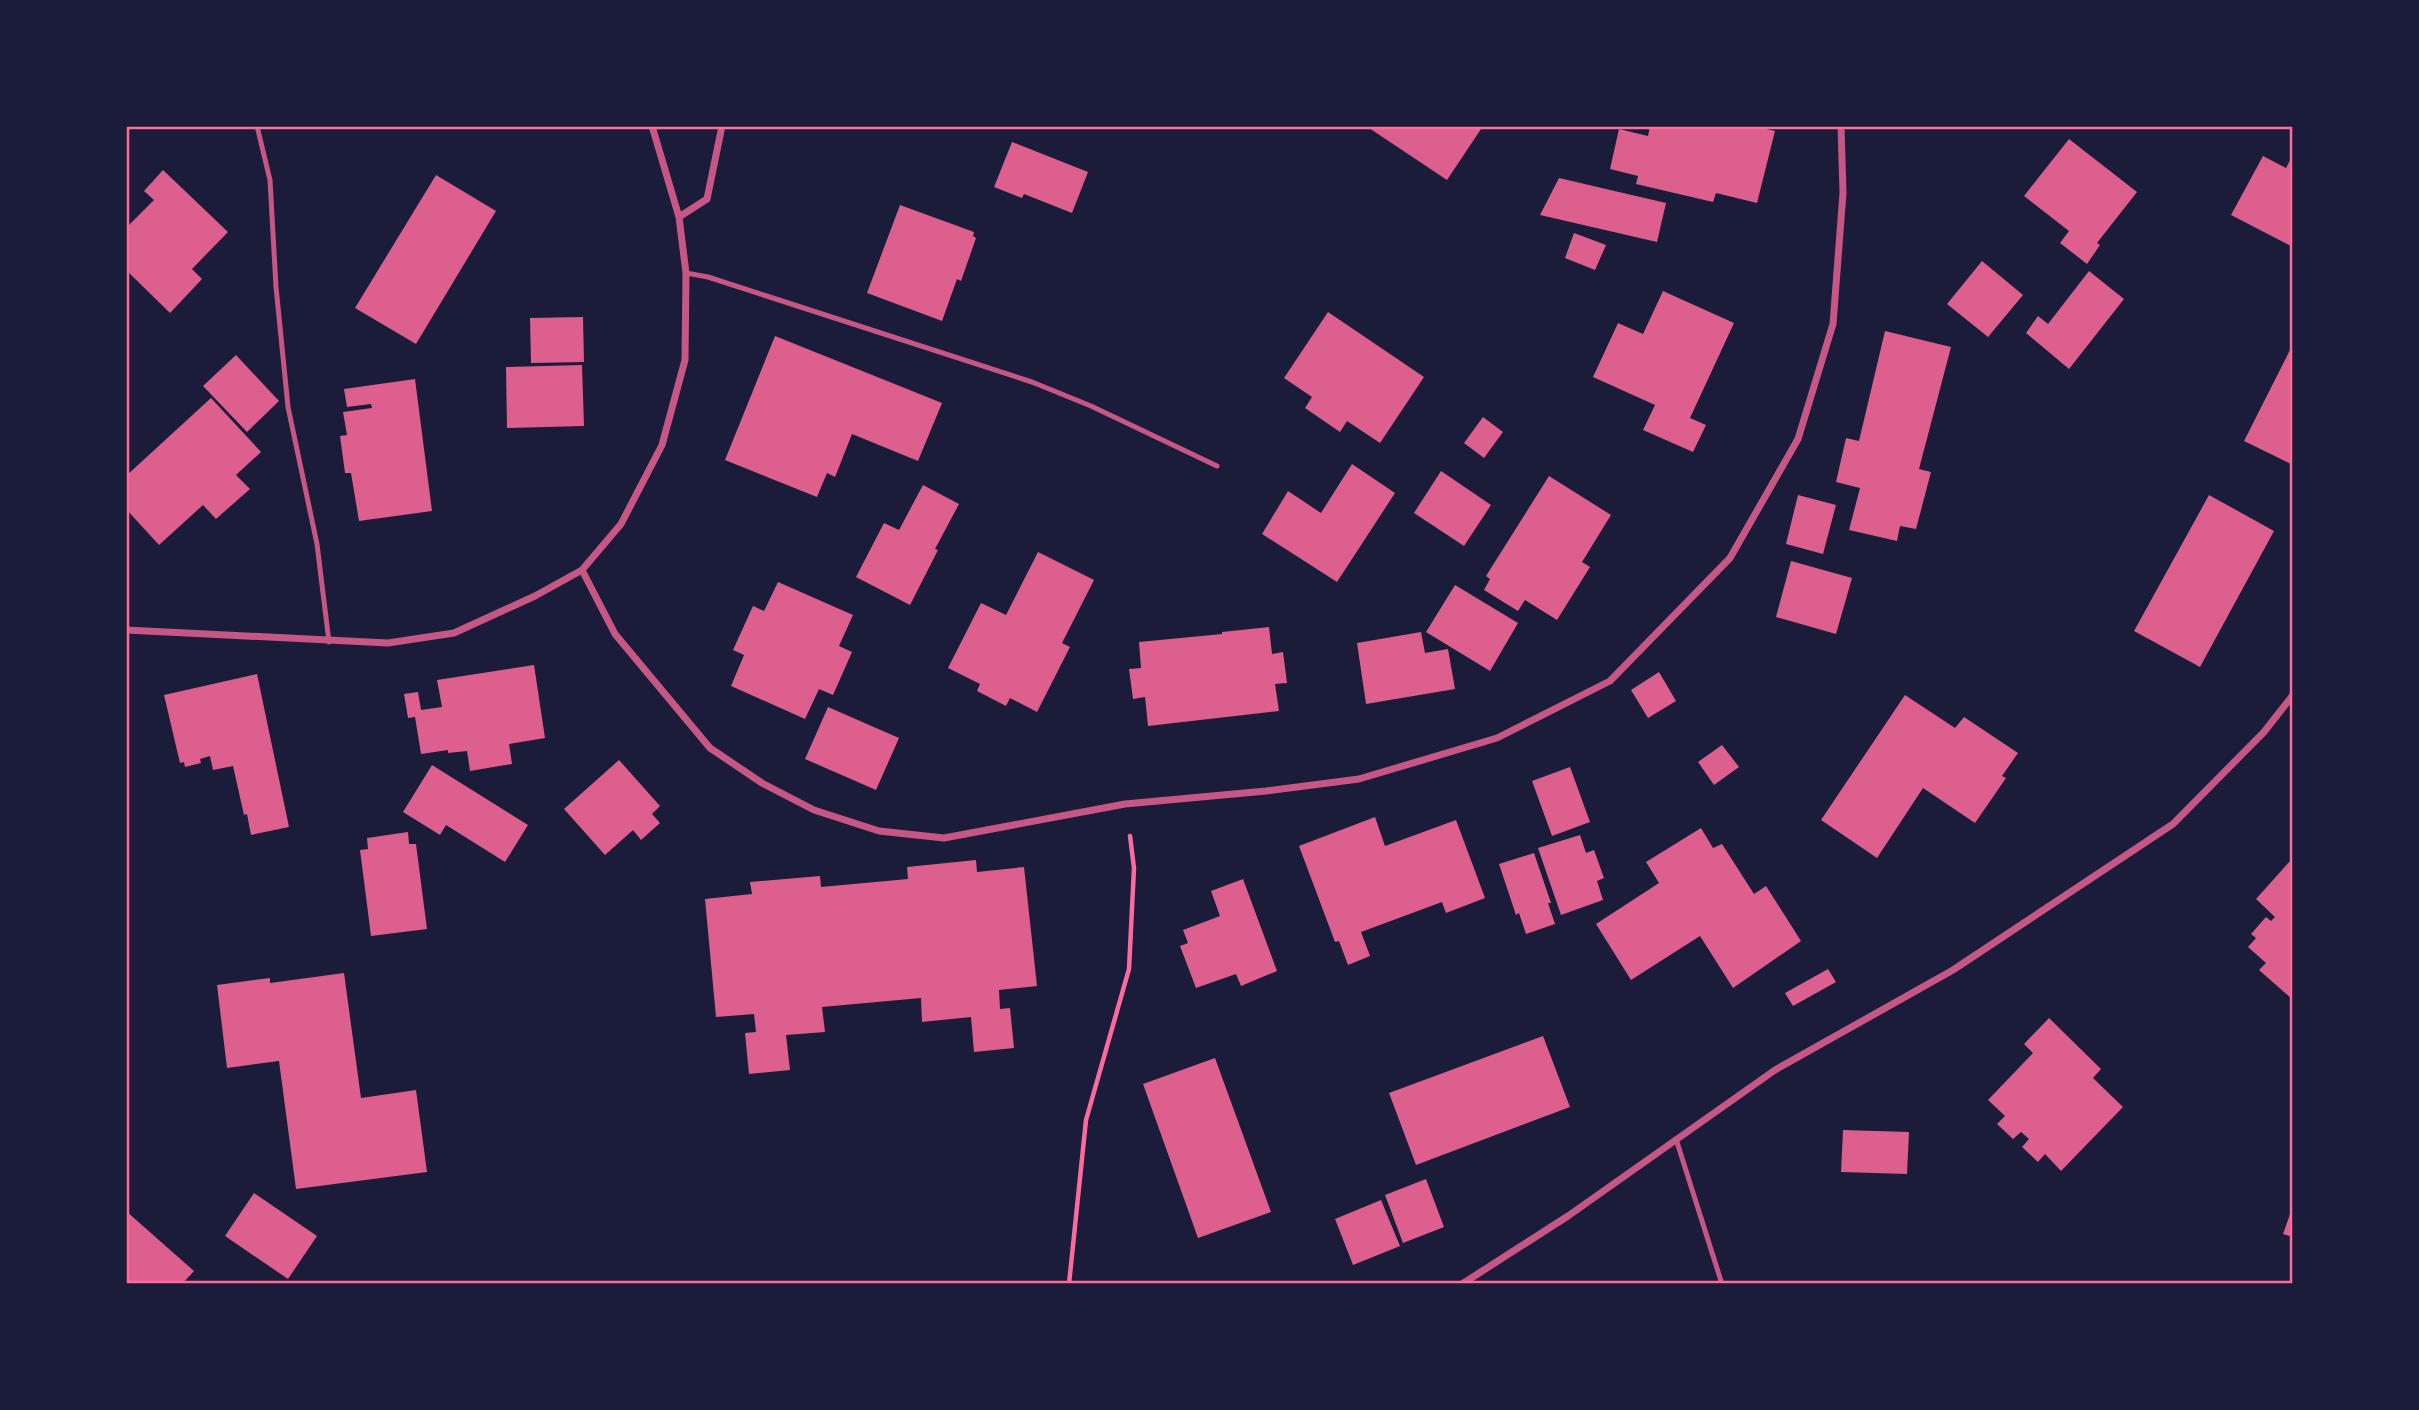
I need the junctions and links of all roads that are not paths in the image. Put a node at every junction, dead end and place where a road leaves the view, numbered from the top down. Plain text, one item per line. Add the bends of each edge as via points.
1 (257, 126) edge
2 (652, 126) edge
3 (722, 126) edge
4 (1841, 126) edge
5 (679, 217) junction
6 (686, 273) junction
7 (1217, 466) dead end
8 (582, 570) junction
9 (126, 630) edge
10 (329, 642) junction
11 (2293, 695) edge
12 (1675, 1139) junction
13 (1462, 1284) edge
14 (1722, 1284) edge

1 - 10 lane via 270,180 288,407 317,544
2 - 5 street
3 - 5 street via 707,199
4 - 8 street via 1843,193 1833,324 1798,439 1730,558 1610,681 1497,738 1359,779 1125,804 944,838 879,831 814,810 710,748 615,634
5 - 6 street
6 - 7 lane via 1032,382
6 - 8 street via 685,360 662,445 621,524
8 - 10 street via 454,633 388,643
9 - 10 street
11 - 12 street via 2264,732 2173,824 1954,970 1775,1070
12 - 13 street
12 - 14 lane

